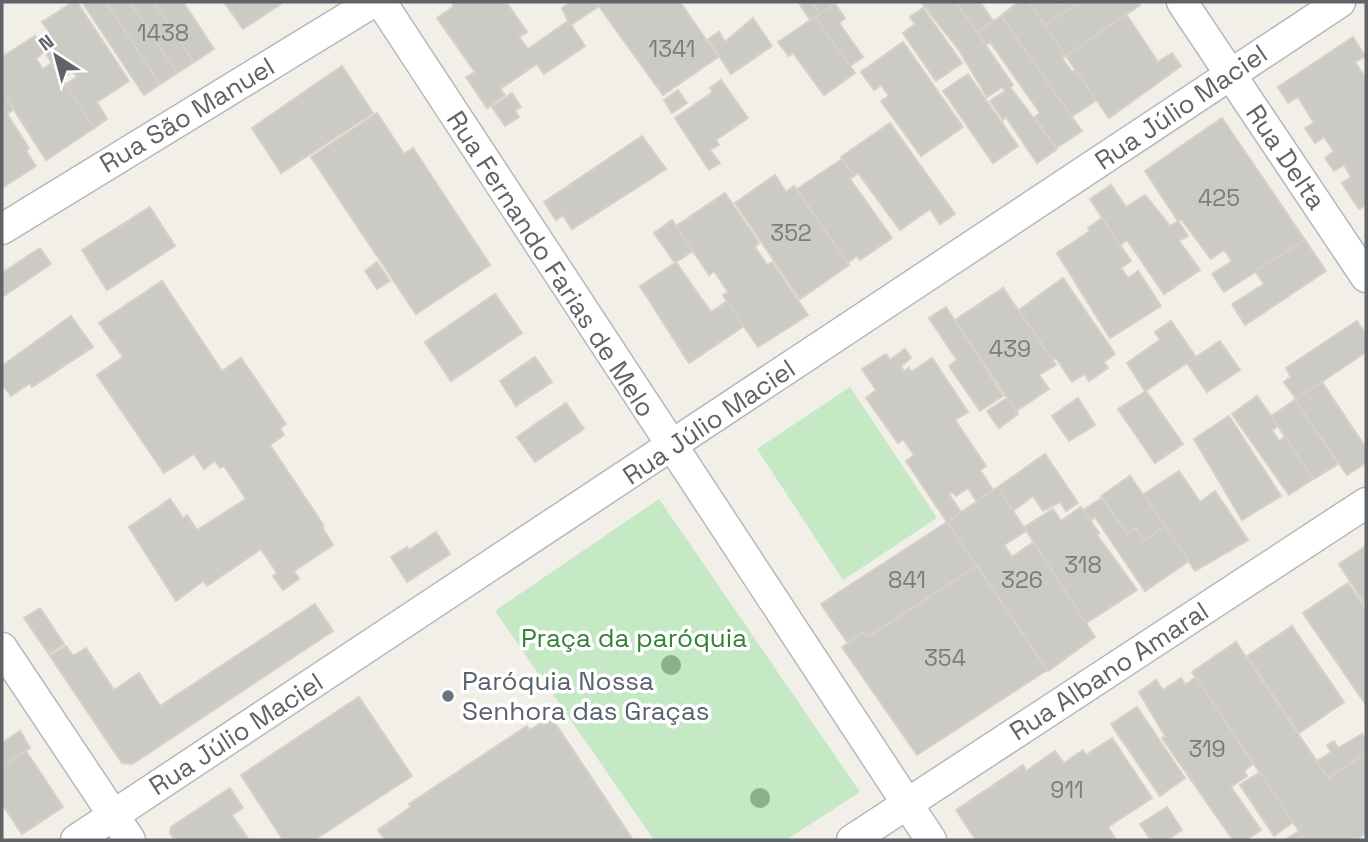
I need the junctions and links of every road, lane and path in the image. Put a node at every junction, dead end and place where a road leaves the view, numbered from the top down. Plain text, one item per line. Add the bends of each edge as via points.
1 (373, 2) edge
2 (381, 2) edge
3 (1182, 2) edge
4 (1340, 2) edge
5 (1230, 74) junction
6 (2, 229) edge
7 (1366, 277) edge
8 (670, 448) junction
9 (1366, 503) edge
10 (2, 648) edge
11 (906, 804) junction
12 (113, 815) junction
13 (76, 840) edge
14 (130, 840) edge
15 (852, 840) edge
16 (931, 840) edge

1 - 6 street, Rua São Manuel
2 - 8 street, Rua Fernando Farias de Melo
3 - 5 street, Rua Delta
4 - 5 street, Rua Júlio Maciel
5 - 7 street, Rua Delta
5 - 8 street, Rua Júlio Maciel
8 - 11 street, Rua Fernando Farias de Melo
8 - 12 street, Rua Júlio Maciel
9 - 11 street, Rua Albano Amaral
10 - 12 street
11 - 15 street, Rua Albano Amaral
11 - 16 street, Rua Fernando Farias de Melo
12 - 13 street, Rua Júlio Maciel
12 - 14 street

